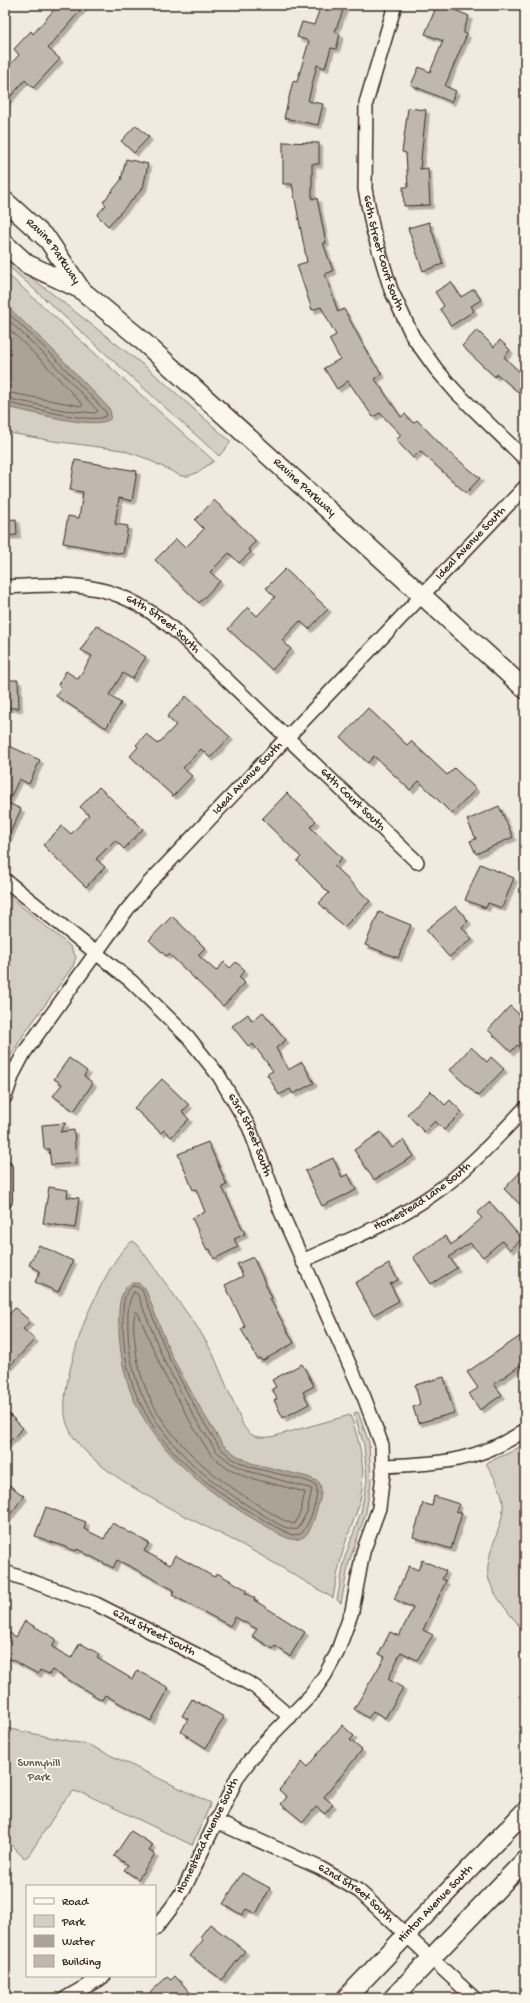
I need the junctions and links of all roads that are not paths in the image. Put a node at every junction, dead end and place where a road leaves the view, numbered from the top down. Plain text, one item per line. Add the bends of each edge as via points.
1 (395, 5) edge
2 (5, 201) edge
3 (5, 244) edge
4 (80, 289) junction
5 (525, 459) edge
6 (525, 487) edge
7 (5, 587) edge
8 (423, 595) junction
9 (525, 689) edge
10 (288, 738) junction
11 (418, 862) dead end
12 (5, 880) edge
13 (96, 953) junction
14 (5, 1097) edge
15 (525, 1108) edge
16 (5, 1168) edge
17 (5, 1201) edge
18 (302, 1261) junction
19 (525, 1430) edge
20 (384, 1466) junction
21 (5, 1572) edge
22 (290, 1717) junction
23 (525, 1810) edge
24 (216, 1821) junction
25 (525, 1860) edge
26 (156, 1928) edge
27 (407, 1934) junction
28 (431, 1958) junction
29 (102, 1977) edge
30 (66, 1998) edge
31 (346, 1998) edge
32 (393, 1998) edge
33 (474, 1998) edge

1 - 5 street, 66th Street Court South via 366,103 365,189 373,230 391,290 413,337 456,392
2 - 4 street, Ravine Parkway via 48,240
3 - 4 street, Ravine Parkway via 27,264
4 - 8 street, Ravine Parkway via 161,356
6 - 8 street, Ideal Avenue South
7 - 10 street, 64th Street South via 70,585 105,590 132,600 166,623
8 - 9 street, Ravine Parkway
8 - 10 street, Ideal Avenue South
10 - 11 street, 64th Court South
10 - 13 street, Ideal Avenue South via 148,884
12 - 13 street, 63rd Street South
13 - 14 street, Ideal Avenue South via 24,1053
13 - 18 street, 63rd Street South via 180,1028 219,1076 249,1127
15 - 18 street, Homestead Lane South via 467,1167 433,1195 388,1222
16 - 17 street
18 - 20 street, 63rd Street South via 373,1416 381,1440
19 - 20 street via 491,1449 461,1459
20 - 22 street, Homestead Avenue South via 379,1508 361,1559 352,1611 344,1637 334,1661 321,1682
21 - 22 street, 62nd Street South via 96,1604 211,1662 255,1687
22 - 24 street, Homestead Avenue South via 241,1770
23 - 27 street, Hinton Avenue South
24 - 26 street, Homestead Avenue South via 184,1889
24 - 27 street, 62nd Street South via 332,1874 363,1894
25 - 28 street
27 - 28 street, 62nd Street South
27 - 31 street, Hinton Avenue South
28 - 32 street
28 - 33 street, 62nd Street South
29 - 30 street

